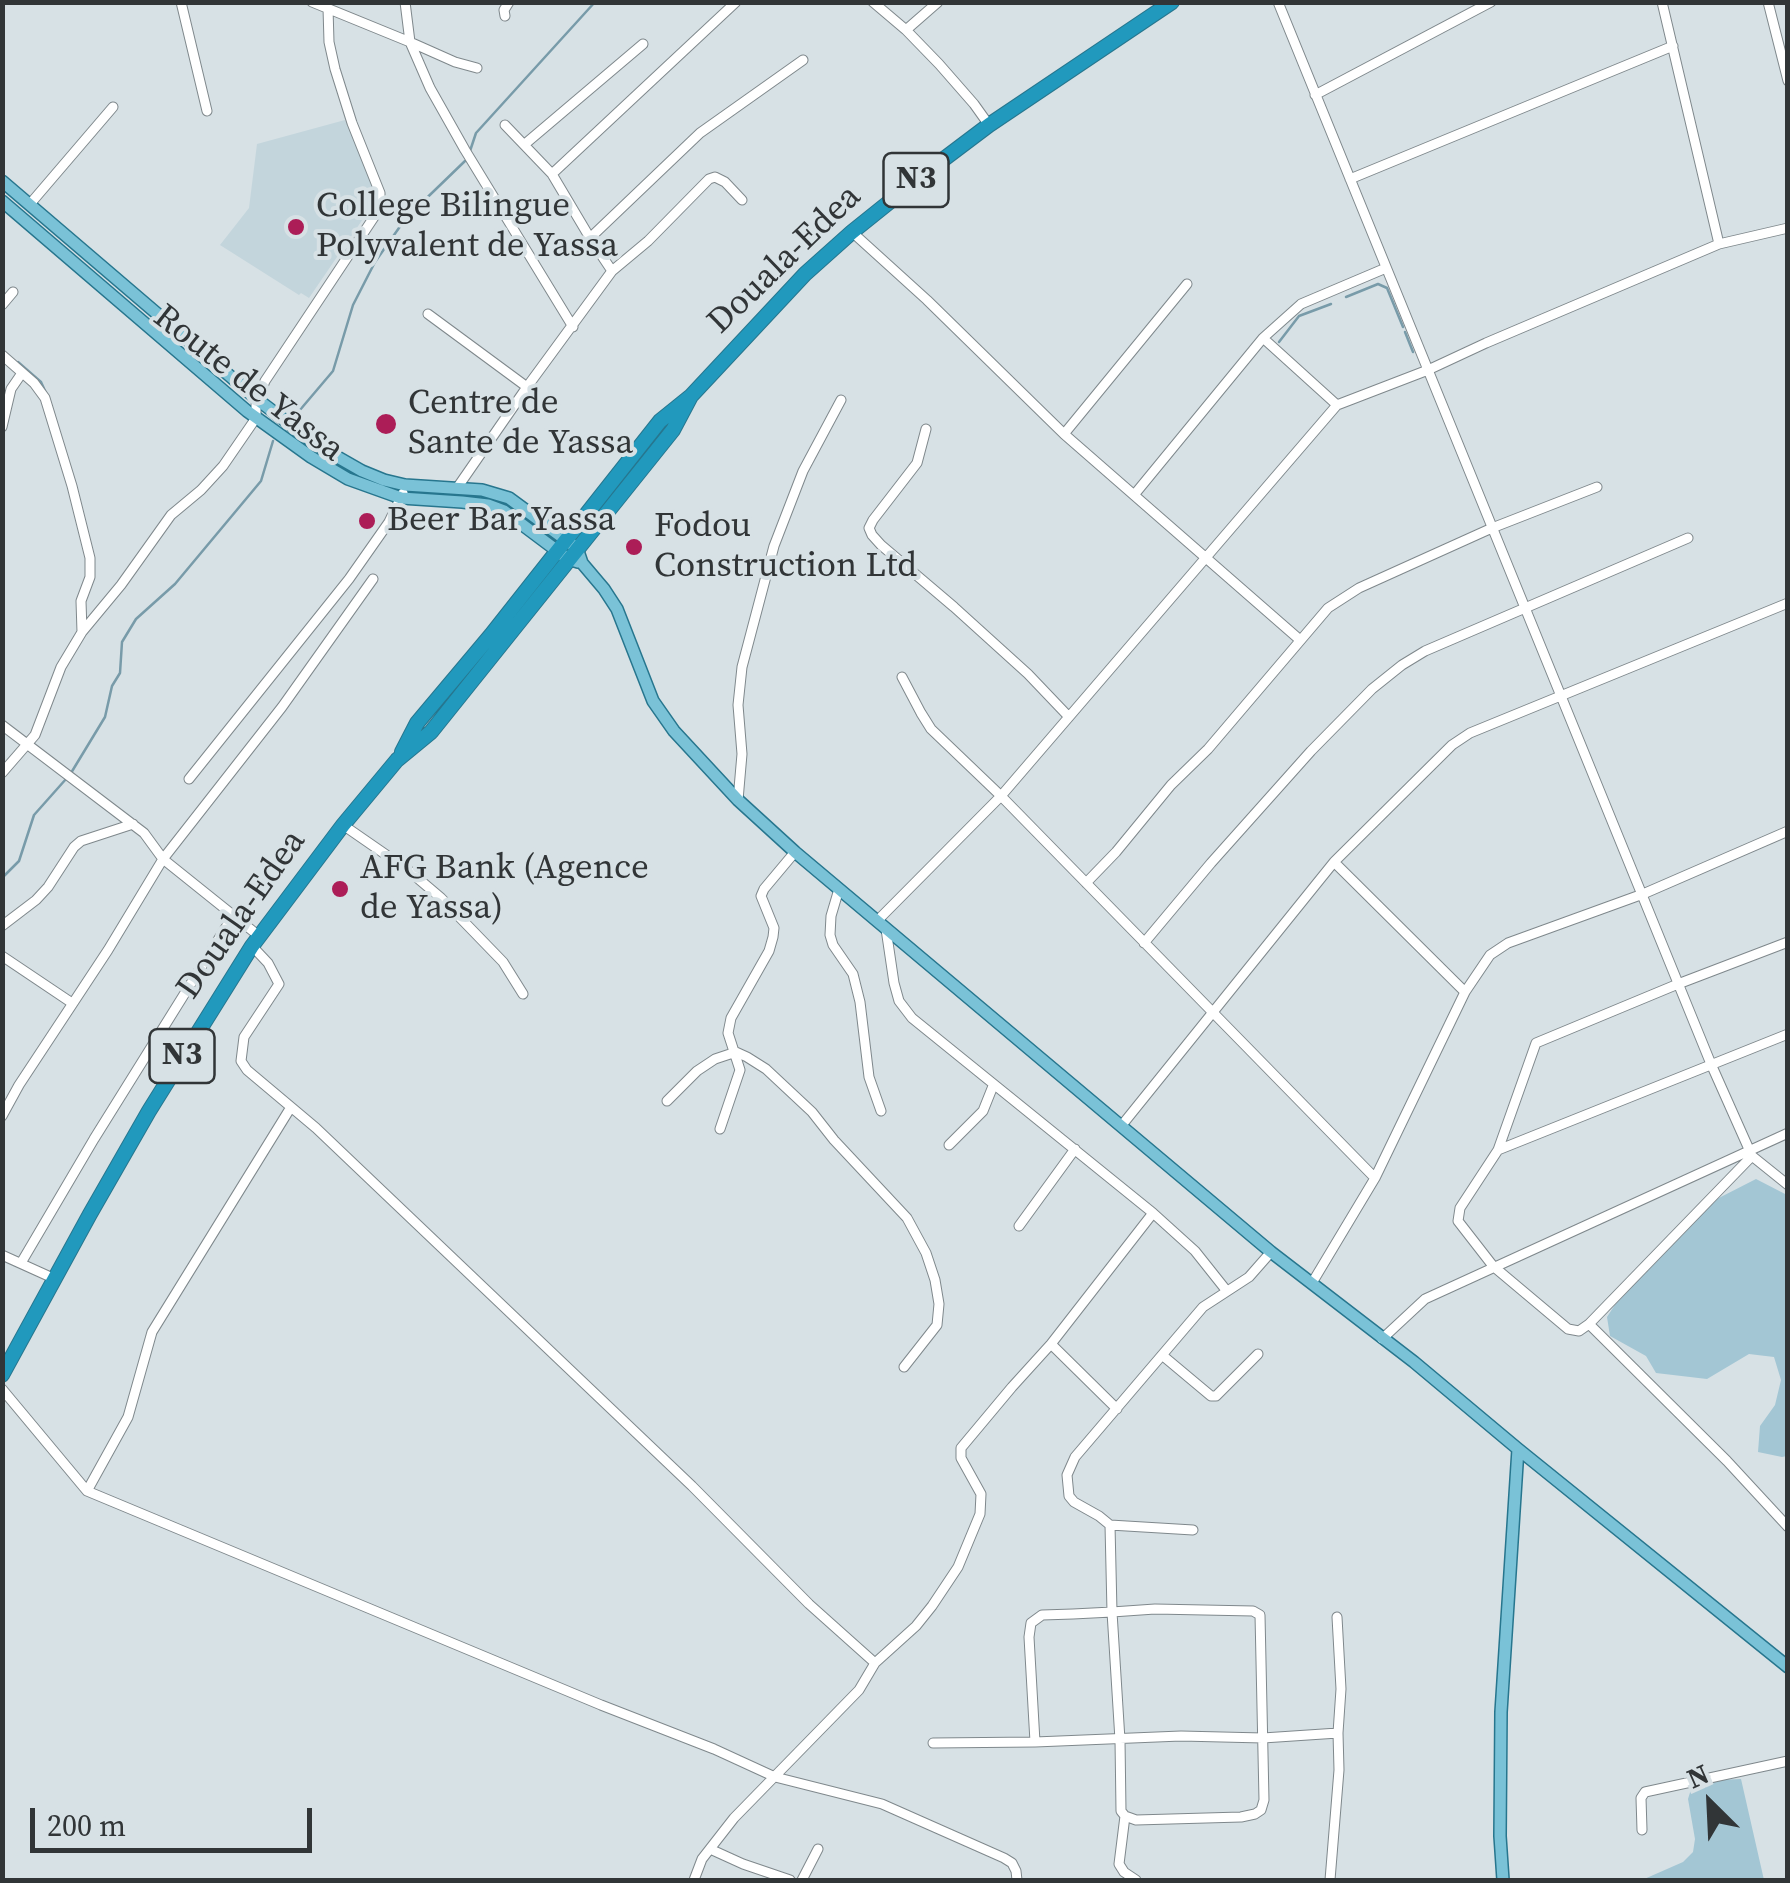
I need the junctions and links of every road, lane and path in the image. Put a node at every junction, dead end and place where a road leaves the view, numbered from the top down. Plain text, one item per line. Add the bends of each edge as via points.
1 (181, 2) edge
2 (312, 2) edge
3 (509, 2) edge
4 (736, 2) edge
5 (874, 2) edge
6 (938, 2) edge
7 (1172, 2) edge
8 (1278, 2) edge
9 (1491, 2) edge
10 (1662, 2) edge
11 (1768, 2) edge
12 (408, 4) edge
13 (328, 8) junction
14 (505, 16) dead end
15 (906, 30) junction
16 (410, 42) junction
17 (642, 44) dead end
18 (1672, 46) junction
19 (803, 60) dead end
20 (476, 68) dead end
21 (1788, 81) edge
22 (1316, 95) junction
23 (113, 107) dead end
24 (208, 111) dead end
25 (505, 125) dead end
26 (989, 125) junction
27 (525, 144) junction
28 (552, 174) junction
29 (1350, 179) junction
30 (2, 182) edge
31 (742, 200) dead end
32 (2, 201) edge
33 (30, 204) junction
34 (1788, 228) edge
35 (852, 232) junction
36 (65, 233) junction
37 (590, 238) junction
38 (1719, 244) junction
39 (54, 245) junction
40 (1386, 268) junction
41 (612, 272) junction
42 (1186, 284) dead end
43 (13, 292) dead end
44 (2, 304) edge
45 (428, 314) dead end
46 (573, 327) junction
47 (1263, 338) junction
48 (2, 356) edge
49 (1428, 370) junction
50 (22, 373) junction
51 (527, 387) junction
52 (258, 400) junction
53 (841, 400) dead end
54 (1337, 404) junction
55 (256, 418) junction
56 (2, 428) edge
57 (926, 429) dead end
58 (1064, 434) junction
59 (406, 485) junction
60 (1597, 487) dead end
61 (457, 488) junction
62 (1134, 495) junction
63 (401, 498) junction
64 (1492, 528) junction
65 (1688, 538) dead end
66 (570, 552) junction
67 (1206, 558) junction
68 (373, 579) dead end
69 (1788, 603) edge
70 (1525, 609) junction
71 (82, 632) junction
72 (1300, 640) junction
73 (902, 676) dead end
74 (1561, 696) junction
75 (1069, 717) junction
76 (2, 726) edge
77 (27, 746) junction
78 (2, 774) edge
79 (188, 780) dead end
80 (1001, 796) junction
81 (738, 800) junction
82 (133, 824) junction
83 (343, 825) junction
84 (1788, 831) edge
85 (795, 852) junction
86 (163, 858) junction
87 (1334, 862) junction
88 (1086, 883) junction
89 (838, 889) junction
90 (1643, 894) junction
91 (233, 916) junction
92 (882, 925) junction
93 (2, 926) edge
94 (255, 940) junction
95 (1788, 942) edge
96 (1144, 943) junction
97 (2, 956) edge
98 (1678, 984) junction
99 (1466, 992) junction
100 (523, 994) dead end
101 (72, 1003) junction
102 (1214, 1012) junction
103 (1788, 1034) edge
104 (736, 1052) junction
105 (1711, 1064) junction
106 (994, 1086) junction
107 (667, 1101) dead end
108 (291, 1107) junction
109 (881, 1111) dead end
110 (2, 1116) edge
111 (1122, 1125) junction
112 (720, 1128) dead end
113 (1788, 1133) edge
114 (949, 1145) dead end
115 (1075, 1149) junction
116 (1498, 1150) junction
117 (1751, 1153) junction
118 (1375, 1178) junction
119 (1788, 1184) edge
120 (1153, 1214) junction
121 (1019, 1226) dead end
122 (1272, 1252) junction
123 (2, 1255) edge
124 (21, 1263) junction
125 (1494, 1266) junction
126 (55, 1279) junction
127 (1312, 1283) junction
128 (1226, 1290) junction
129 (1590, 1324) junction
130 (1382, 1339) junction
131 (1051, 1344) junction
132 (1258, 1354) dead end
133 (1162, 1355) junction
134 (904, 1367) dead end
135 (2, 1375) edge
136 (2, 1389) edge
137 (1117, 1409) junction
138 (1518, 1449) junction
139 (87, 1490) junction
140 (1787, 1524) edge
141 (1110, 1526) junction
142 (1192, 1530) dead end
143 (1112, 1612) junction
144 (1337, 1616) dead end
145 (875, 1663) junction
146 (1788, 1667) edge
147 (1338, 1733) junction
148 (1263, 1738) junction
149 (1120, 1740) junction
150 (1035, 1742) junction
151 (933, 1743) dead end
152 (1788, 1761) edge
153 (776, 1777) junction
154 (1125, 1816) junction
155 (1642, 1830) dead end
156 (710, 1849) junction
157 (818, 1849) dead end
158 (694, 1880) edge
159 (790, 1880) edge
160 (802, 1880) edge
161 (1017, 1880) edge
162 (1136, 1880) edge
163 (1330, 1880) edge
164 (1503, 1880) edge

1 - 24 street
2 - 13 street
3 - 14 street
4 - 28 street
5 - 15 street
6 - 15 street
7 - 26 highway, Douala-Edea / N3
8 - 22 street
9 - 22 street
10 - 18 street
11 - 21 street
12 - 16 street
13 - 16 street
13 - 52 street via 335,69 382,202
15 - 26 street
16 - 20 street
16 - 46 street via 465,150
17 - 27 street
18 - 29 street
18 - 38 street
19 - 37 street via 700,133
22 - 29 street
23 - 33 street
25 - 27 street
26 - 35 highway, Douala-Edea / N3
27 - 28 street
28 - 37 street
29 - 40 street
30 - 33 main road, Route de Yassa
31 - 41 street via 724,182 708,178
32 - 39 main road, Route de Yassa
33 - 36 main road, Route de Yassa
34 - 38 street
35 - 58 street
35 - 66 highway, Douala-Edea / N3 via 691,396 673,430
36 - 39 main road
36 - 52 main road, Route de Yassa
37 - 41 street
38 - 49 street
39 - 55 main road, Route de Yassa
40 - 47 street via 1301,304
40 - 49 street
41 - 46 street
42 - 58 street
43 - 44 street
45 - 51 street
46 - 51 street
47 - 54 street
47 - 62 street
48 - 50 street
49 - 54 street
49 - 64 street
50 - 56 street
50 - 71 street via 45,398 90,558
51 - 61 street
52 - 55 street
52 - 59 main road, Route de Yassa via 362,471
53 - 81 street via 774,546 742,667
54 - 67 street
55 - 63 main road, Route de Yassa via 348,479
55 - 71 street
57 - 75 street via 917,463 873,520 872,535
58 - 62 street
59 - 61 main road, Route de Yassa
59 - 63 street
60 - 64 street
61 - 66 main road, Route de Yassa via 509,498
62 - 67 street
63 - 66 main road, Route de Yassa via 488,505
63 - 79 street via 349,580
64 - 70 street
64 - 72 street via 1342,597
65 - 70 street
66 - 81 main road via 617,610 653,701 674,732
66 - 83 highway, Douala-Edea / N3 via 430,732
67 - 72 street
67 - 75 street
68 - 86 street
69 - 74 street
70 - 74 street
70 - 96 street via 1426,651 1372,689
71 - 77 street
72 - 88 street
73 - 80 street via 931,729
74 - 87 street via 1452,745
74 - 90 street
75 - 80 street
76 - 77 street
77 - 78 street
77 - 82 street
80 - 88 street
80 - 92 street
81 - 85 main road
82 - 86 street
82 - 93 street via 74,847 36,900
83 - 94 highway, Douala-Edea / N3
83 - 100 street via 441,898 503,962
84 - 90 street
85 - 89 main road
85 - 104 street via 761,896 774,938 731,1018 728,1032
86 - 91 street
86 - 101 street
87 - 99 street
87 - 102 street
88 - 96 street
89 - 92 main road
89 - 109 street via 830,935 853,974
90 - 98 street
90 - 99 street via 1497,948
91 - 94 street
91 - 124 street
92 - 106 street via 900,1001
92 - 111 main road
94 - 108 street via 279,984 244,1037 241,1061
94 - 126 highway, Douala-Edea / N3
95 - 98 street
96 - 102 street
97 - 101 street
98 - 105 street
98 - 116 street via 1536,1043
99 - 118 street
101 - 110 street
102 - 111 street
102 - 118 street
103 - 105 street
104 - 107 street via 697,1071
104 - 112 street via 740,1070
104 - 134 street via 812,1112 907,1218 926,1253 937,1325
105 - 116 street
105 - 117 street
106 - 114 street via 984,1111
106 - 115 street
108 - 139 street via 152,1332 128,1417
108 - 145 street
111 - 122 main road
113 - 117 street
115 - 120 street
115 - 121 street
116 - 125 street via 1458,1215
117 - 119 street
117 - 125 street
117 - 129 street
118 - 127 street
120 - 128 street
120 - 131 street
122 - 127 main road
122 - 128 street
123 - 124 street
124 - 126 street
125 - 129 street via 1568,1329
125 - 130 street via 1425,1299
126 - 135 highway, Douala-Edea / N3
127 - 130 main road
128 - 133 street
129 - 140 street
130 - 138 main road
131 - 137 street
131 - 145 street via 961,1448 981,1494 969,1544 932,1606
132 - 133 street via 1216,1396
133 - 137 street
136 - 139 street
137 - 141 street via 1067,1475 1074,1502
138 - 146 main road
138 - 164 main road via 1501,1712
139 - 153 street
141 - 142 street
141 - 143 street
143 - 148 street via 1226,1609 1260,1615
143 - 149 street
143 - 150 street via 1042,1615 1030,1623
144 - 147 street
145 - 153 street via 859,1690
147 - 148 street
147 - 163 street
148 - 149 street
148 - 154 street via 1264,1800 1254,1814
149 - 150 street
149 - 154 street
150 - 151 street
152 - 155 street via 1645,1792
153 - 156 street
153 - 161 street via 882,1804 1004,1858
154 - 162 street via 1119,1864
156 - 158 street
156 - 159 street
157 - 160 street

